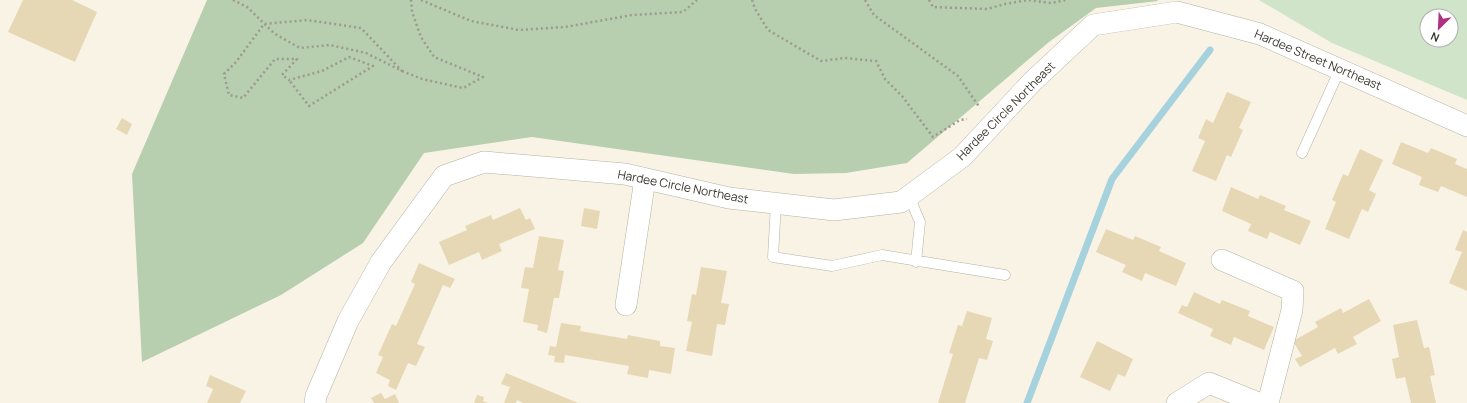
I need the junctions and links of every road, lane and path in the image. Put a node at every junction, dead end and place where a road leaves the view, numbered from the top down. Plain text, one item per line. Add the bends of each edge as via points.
1 (233, 0) edge
2 (411, 0) edge
3 (421, 0) edge
4 (697, 0) edge
5 (752, 0) edge
6 (865, 0) edge
7 (929, 0) edge
8 (1066, 0) edge
9 (264, 24) junction
10 (1093, 25) joint
11 (1340, 69) junction
12 (402, 71) junction
13 (289, 80) junction
14 (976, 114) dead end
15 (972, 119) dead end
16 (1467, 126) edge
17 (1302, 153) dead end
18 (645, 179) junction
19 (909, 196) junction
20 (776, 204) junction
21 (1222, 260) dead end
22 (916, 262) junction
23 (1005, 275) dead end
24 (626, 305) dead end
25 (315, 403) edge
26 (1177, 403) edge
27 (1258, 403) edge
28 (1268, 403) edge

1 - 9 path via 246,6
2 - 12 path via 412,12 421,37 434,57 483,77 463,88 422,79
3 - 4 path via 472,21 519,30 565,27 632,14 683,12
5 - 15 path via 755,10 768,30 821,61 844,58 876,61 885,79 902,96 933,137 960,120
6 - 14 path via 874,15 958,76 980,108
7 - 8 path via 933,7 987,9 1028,0 1051,3
9 - 12 path via 275,34 300,48 330,45 366,53
9 - 12 path via 307,20 361,28
9 - 13 path via 224,74 228,95 243,98 275,59 296,59 282,75
10 - 11 street, Hardee Street Northeast via 1177,12 1260,34
10 - 19 street, Hardee Circle Northeast via 1032,82 962,157
11 - 16 street, Hardee Street Northeast
11 - 17 lane
13 - 13 path via 322,71 349,57 373,66 309,106
18 - 20 street, Hardee Circle Northeast via 729,198
18 - 24 street
18 - 25 street, Hardee Circle Northeast via 625,174 484,162 444,176 378,269 348,321
19 - 20 street, Hardee Circle Northeast via 901,202 834,210
19 - 22 lane via 920,222
20 - 22 lane via 773,257 832,266 882,255
21 - 28 street via 1293,291 1292,310
22 - 23 lane
26 - 27 street via 1208,383

